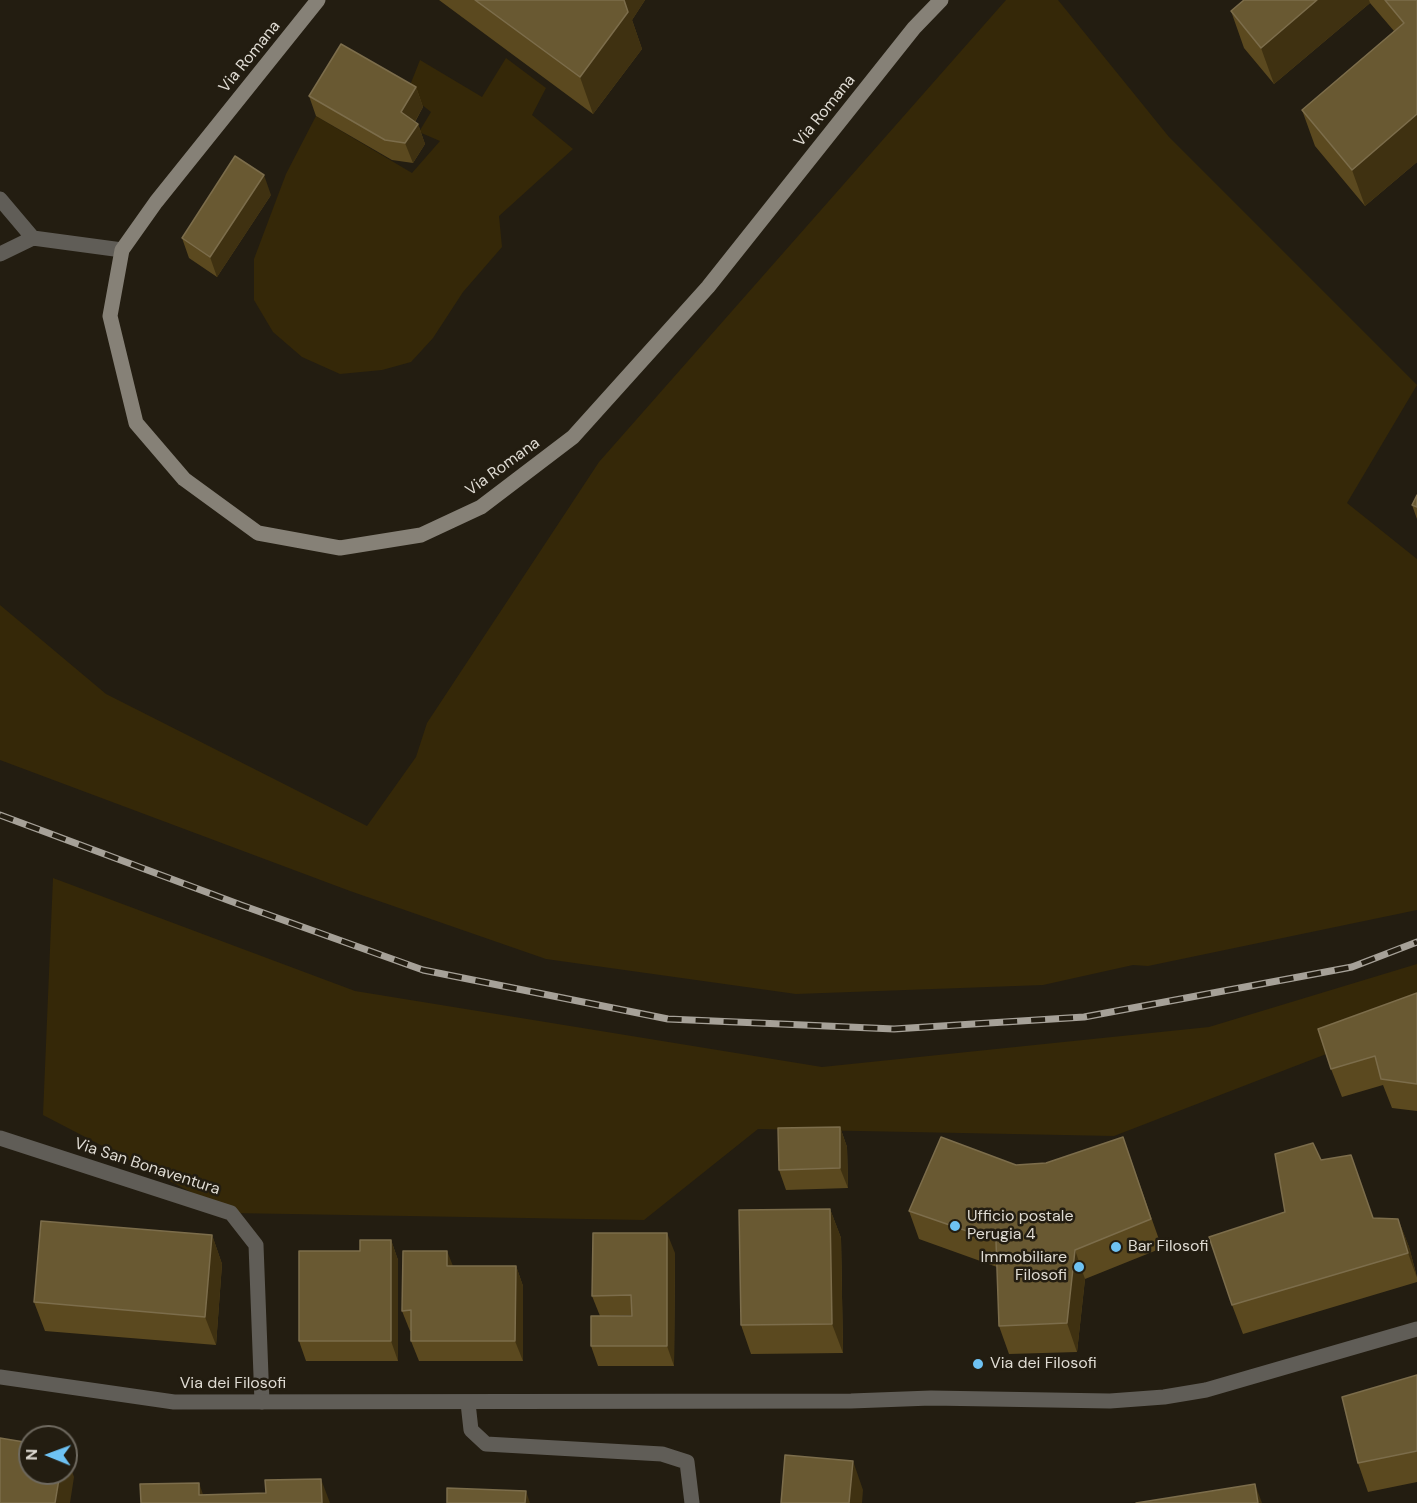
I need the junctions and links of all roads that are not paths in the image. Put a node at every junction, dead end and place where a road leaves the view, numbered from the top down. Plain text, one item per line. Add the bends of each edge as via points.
1 (318, 0) edge
2 (941, 0) edge
3 (0, 200) edge
4 (33, 238) junction
5 (122, 250) junction
6 (0, 254) edge
7 (0, 1138) edge
8 (1417, 1329) edge
9 (0, 1377) edge
10 (262, 1402) junction
11 (468, 1403) junction
12 (692, 1503) edge

1 - 5 main road, Via Romana
2 - 5 main road, Via Romana via 914,28 708,287 573,437 481,507 421,535 340,548 258,532 184,479 136,423 110,316
3 - 4 street
4 - 5 street
4 - 6 street
7 - 10 street, Via San Bonaventura via 231,1213 256,1245
8 - 11 street, Via dei Filosofi via 1206,1390 1164,1397 1110,1401 931,1398
9 - 10 street, Via dei Filosofi via 174,1402
10 - 11 street, Via dei Filosofi
11 - 12 street via 471,1430 486,1444 662,1454 687,1462

